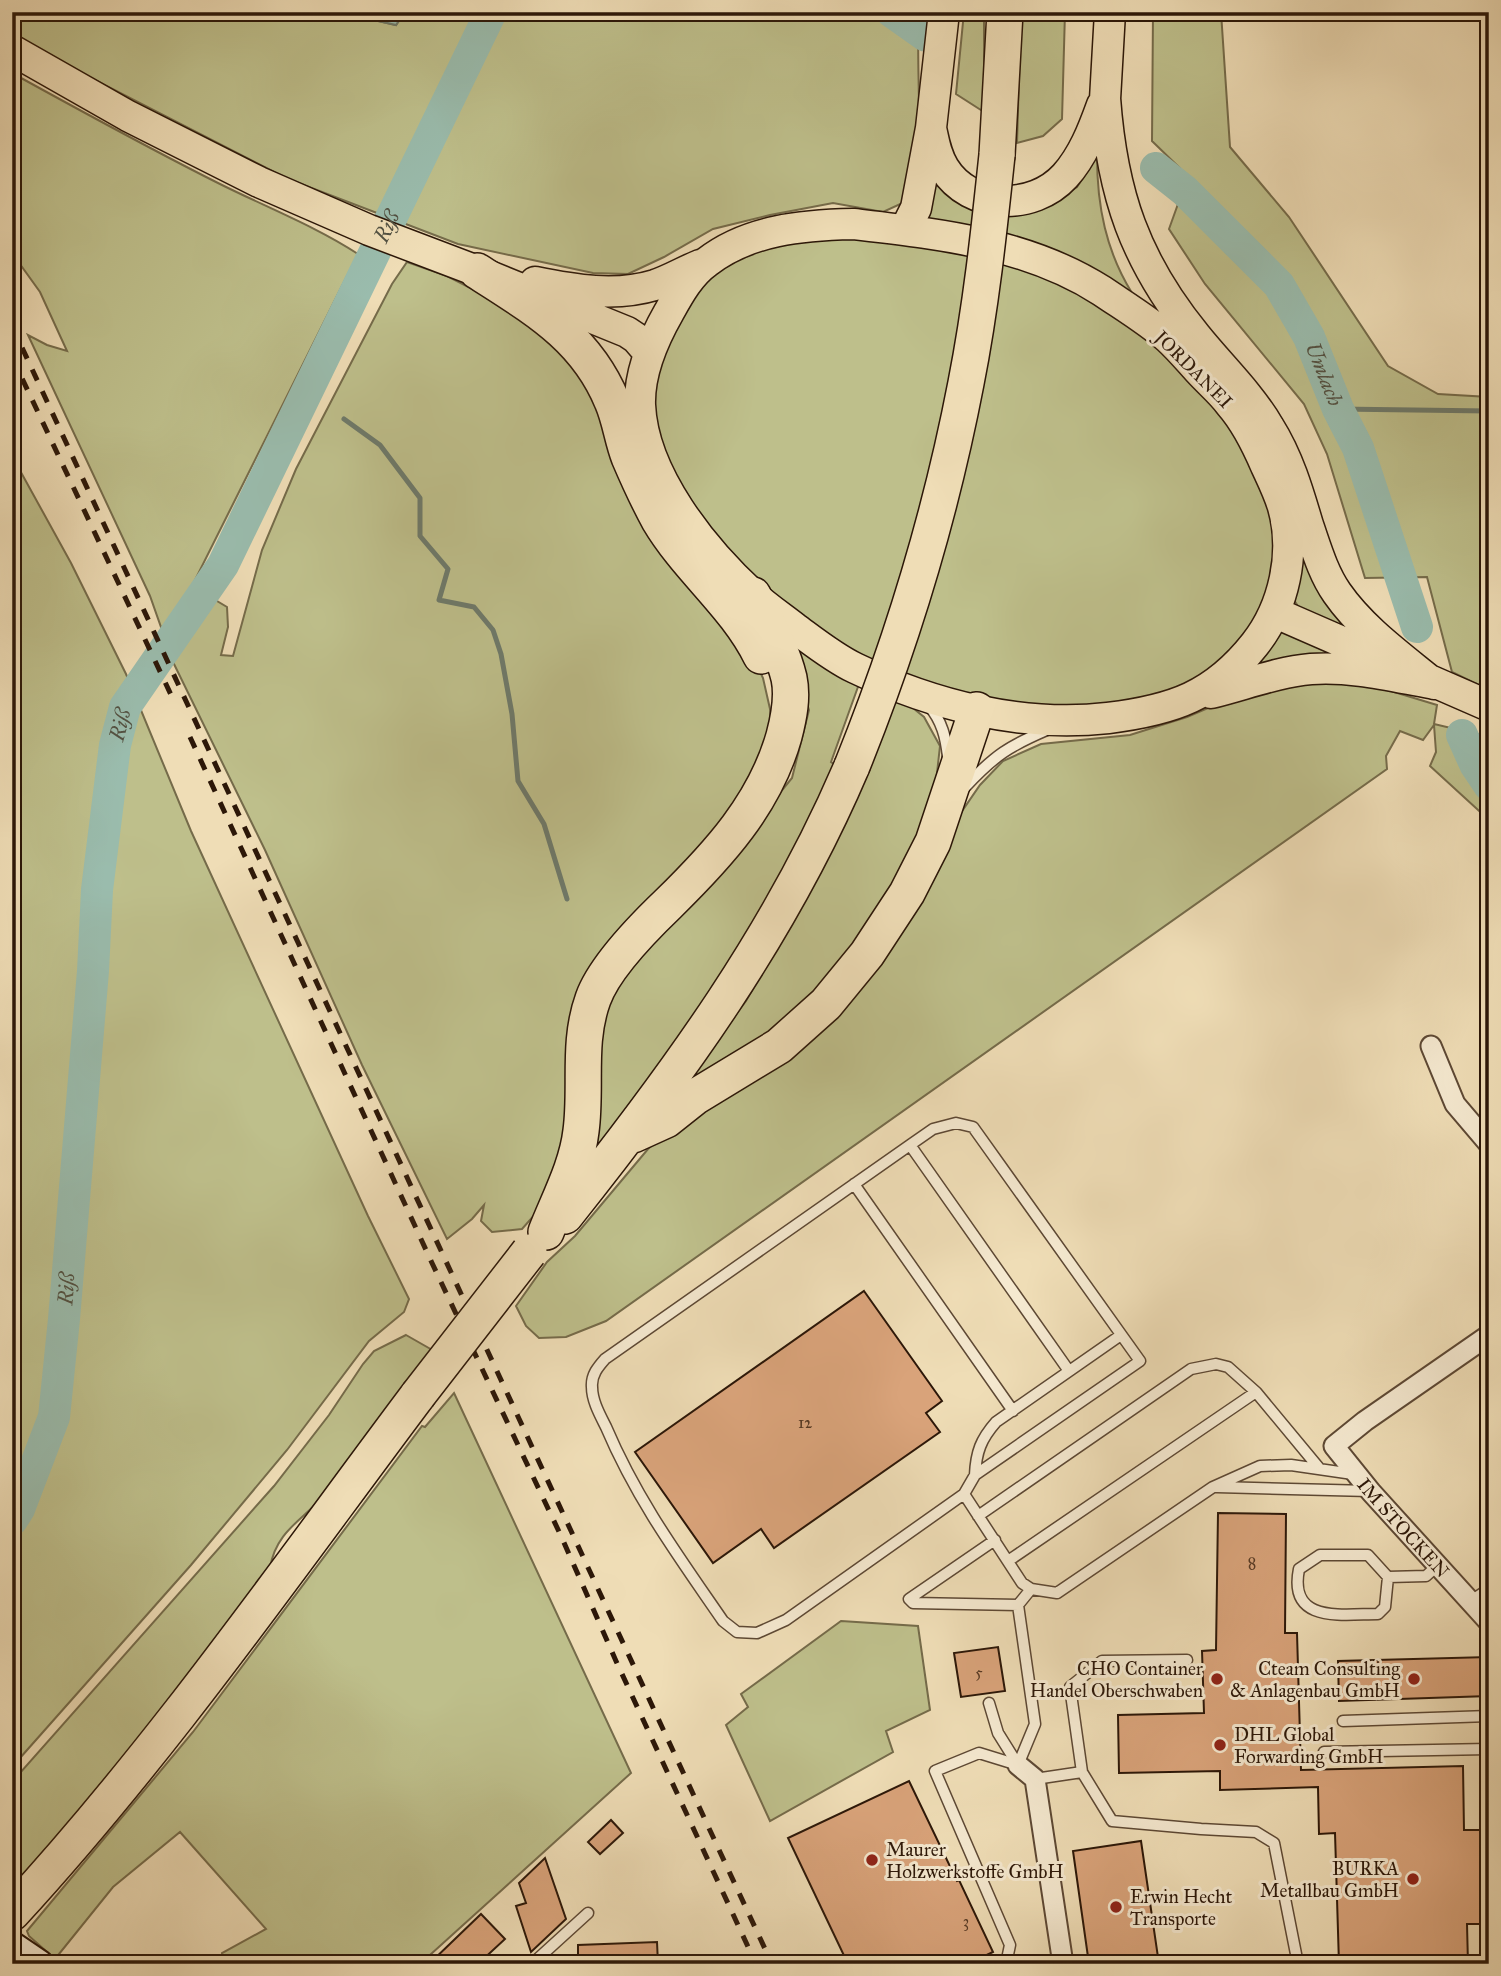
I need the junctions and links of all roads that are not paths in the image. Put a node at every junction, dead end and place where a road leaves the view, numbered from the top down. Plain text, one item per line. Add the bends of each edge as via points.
1 (944, 12) edge
2 (1005, 12) edge
3 (1111, 12) edge
4 (12, 50) edge
5 (1105, 98) junction
6 (931, 128) junction
7 (905, 230) junction
8 (707, 262) junction
9 (477, 271) junction
10 (1168, 338) junction
11 (649, 353) junction
12 (753, 595) junction
13 (1276, 613) junction
14 (1434, 684) junction
15 (920, 695) junction
16 (1198, 696) junction
17 (1489, 706) edge
18 (977, 710) junction
19 (1067, 721) junction
20 (782, 744) junction
21 (944, 816) junction
22 (1431, 1045) dead end
23 (624, 1140) junction
24 (1489, 1144) edge
25 (910, 1145) junction
26 (854, 1184) junction
27 (538, 1242) junction
28 (1121, 1335) junction
29 (1489, 1335) edge
30 (1069, 1371) junction
31 (1256, 1392) junction
32 (1013, 1411) junction
33 (1319, 1468) junction
34 (1353, 1468) junction
35 (975, 1475) junction
36 (1213, 1487) junction
37 (1371, 1492) junction
38 (964, 1494) junction
39 (978, 1516) junction
40 (995, 1540) junction
41 (1008, 1561) junction
42 (1437, 1566) junction
43 (1388, 1577) junction
44 (1031, 1588) junction
45 (1489, 1588) edge
46 (1471, 1601) junction
47 (1018, 1605) junction
48 (1489, 1622) edge
49 (1187, 1660) dead end
50 (989, 1703) dead end
51 (1489, 1716) edge
52 (1343, 1721) dead end
53 (1489, 1749) edge
54 (1324, 1752) dead end
55 (1018, 1765) junction
56 (1082, 1772) junction
57 (1035, 1779) junction
58 (19, 1906) edge
59 (588, 1913) dead end
60 (12, 1945) edge
61 (40, 1964) edge
62 (532, 1964) edge
63 (1006, 1964) edge
64 (1063, 1964) edge
65 (1298, 1964) edge

1 - 6 main road
2 - 23 highway, bridge via 997,155 983,285 964,392 913,594 874,710 800,876 742,976
3 - 5 main road
4 - 9 main road via 193,150 314,207
5 - 6 main road via 1091,135 1064,177 1025,200 1003,202 961,186 945,170
5 - 10 main road via 1105,186 1111,226 1129,270
5 - 14 main road via 1116,185 1148,267 1171,304 1269,425 1287,460 1336,592 1372,632
6 - 7 main road via 916,208
7 - 8 main road, JORDANEI via 853,224 775,231
7 - 10 main road, JORDANEI via 978,242 1052,265 1100,290
8 - 9 main road via 656,285 629,291 586,290
8 - 11 main road, JORDANEI via 680,293
9 - 11 main road via 626,332
9 - 20 highway via 562,330 591,361 613,402 629,457 659,520 742,623 770,675
10 - 13 main road, JORDANEI via 1233,406 1277,490 1288,538
11 - 12 main road, JORDANEI via 640,402 656,467 707,546
12 - 15 main road, JORDANEI via 851,666
12 - 20 highway via 789,678 789,719
13 - 14 main road
13 - 16 main road, JORDANEI via 1242,660
14 - 16 main road via 1347,669 1310,669
14 - 17 main road
15 - 18 main road, JORDANEI
15 - 21 lane via 946,736 949,767
16 - 19 main road, JORDANEI via 1129,715
18 - 19 main road, JORDANEI
18 - 21 highway
19 - 21 lane via 1014,744 989,761
20 - 27 highway via 773,772 746,817 647,924 612,966 593,998 583,1038 581,1131 570,1173
21 - 23 highway via 907,893 867,954 826,1004 779,1045 666,1120
22 - 24 street via 1455,1104
23 - 27 highway via 566,1215
25 - 26 lane
25 - 28 lane via 946,1124 974,1127
25 - 30 lane
26 - 32 lane
26 - 38 lane via 605,1359 593,1377 593,1397 649,1513 723,1621 737,1632 757,1633 786,1620
27 - 58 highway, bridge via 166,1733
28 - 30 lane
28 - 35 lane via 1140,1361
29 - 34 street, IM STOCKEN via 1334,1446
30 - 32 lane
31 - 33 lane
31 - 39 lane via 1228,1367 1216,1364 1191,1369
31 - 41 lane
32 - 35 lane via 983,1437
33 - 34 lane
33 - 36 lane via 1260,1466
34 - 37 street, IM STOCKEN
35 - 38 lane
36 - 37 lane
36 - 44 lane via 1057,1593
37 - 42 street, IM STOCKEN
38 - 39 lane
39 - 40 lane
40 - 41 lane
40 - 47 lane via 909,1599 913,1603
41 - 44 lane via 1022,1583
42 - 43 lane via 1426,1576
42 - 46 street, IM STOCKEN
43 - 43 lane via 1368,1555 1320,1555 1299,1569 1298,1595 1320,1614 1378,1614 1385,1607
44 - 47 lane
45 - 46 lane
46 - 48 street, IM STOCKEN
47 - 55 lane via 1035,1724
49 - 56 lane via 1102,1661 1070,1687
50 - 55 lane via 998,1733
51 - 52 lane
53 - 54 lane
55 - 57 street
55 - 63 lane via 979,1753 936,1771 1010,1945
56 - 57 lane
56 - 65 lane via 1112,1821 1256,1832 1274,1843
57 - 64 street
59 - 62 lane
60 - 61 street

